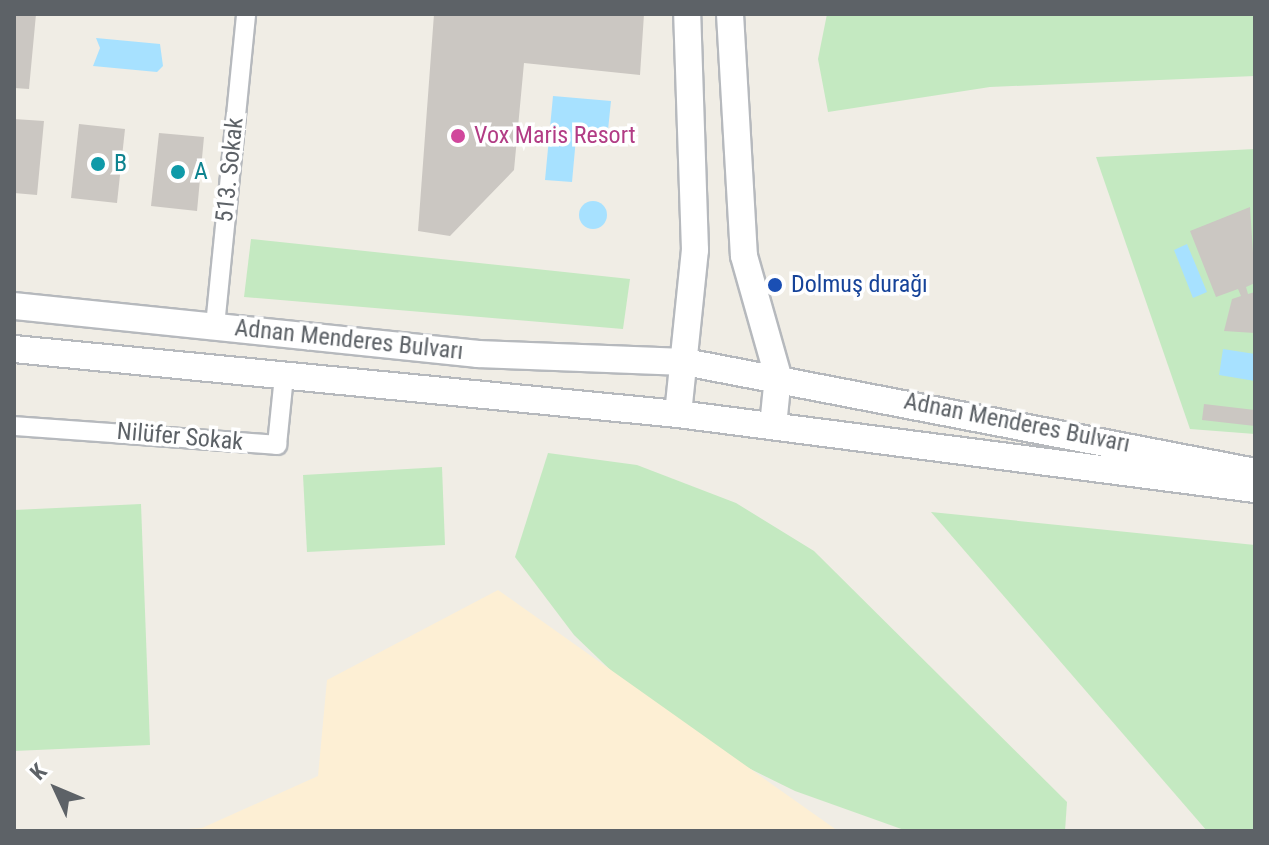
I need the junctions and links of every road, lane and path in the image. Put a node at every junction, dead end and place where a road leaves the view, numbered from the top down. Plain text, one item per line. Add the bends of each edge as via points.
1 (246, 14) edge
2 (687, 14) edge
3 (730, 14) edge
4 (14, 306) edge
5 (215, 326) junction
6 (14, 349) edge
7 (685, 362) junction
8 (284, 376) junction
9 (778, 376) junction
10 (678, 414) junction
11 (14, 426) edge
12 (773, 426) junction
13 (1255, 472) edge
14 (1255, 489) edge

1 - 5 street, 513. Sokak
2 - 7 main road via 695,250
3 - 9 main road via 744,256
4 - 5 main road, Adnan Menderes Bulvarı
5 - 7 main road, Adnan Menderes Bulvarı via 478,354
6 - 8 main road, Adnan Menderes Bulvarı
7 - 9 main road, Adnan Menderes Bulvarı
7 - 10 main road
8 - 10 main road, Adnan Menderes Bulvarı
8 - 11 street, Nilüfer Sokak via 277,445
9 - 12 main road
9 - 13 main road, Adnan Menderes Bulvarı
10 - 12 main road, Adnan Menderes Bulvarı
12 - 14 main road, Adnan Menderes Bulvarı

